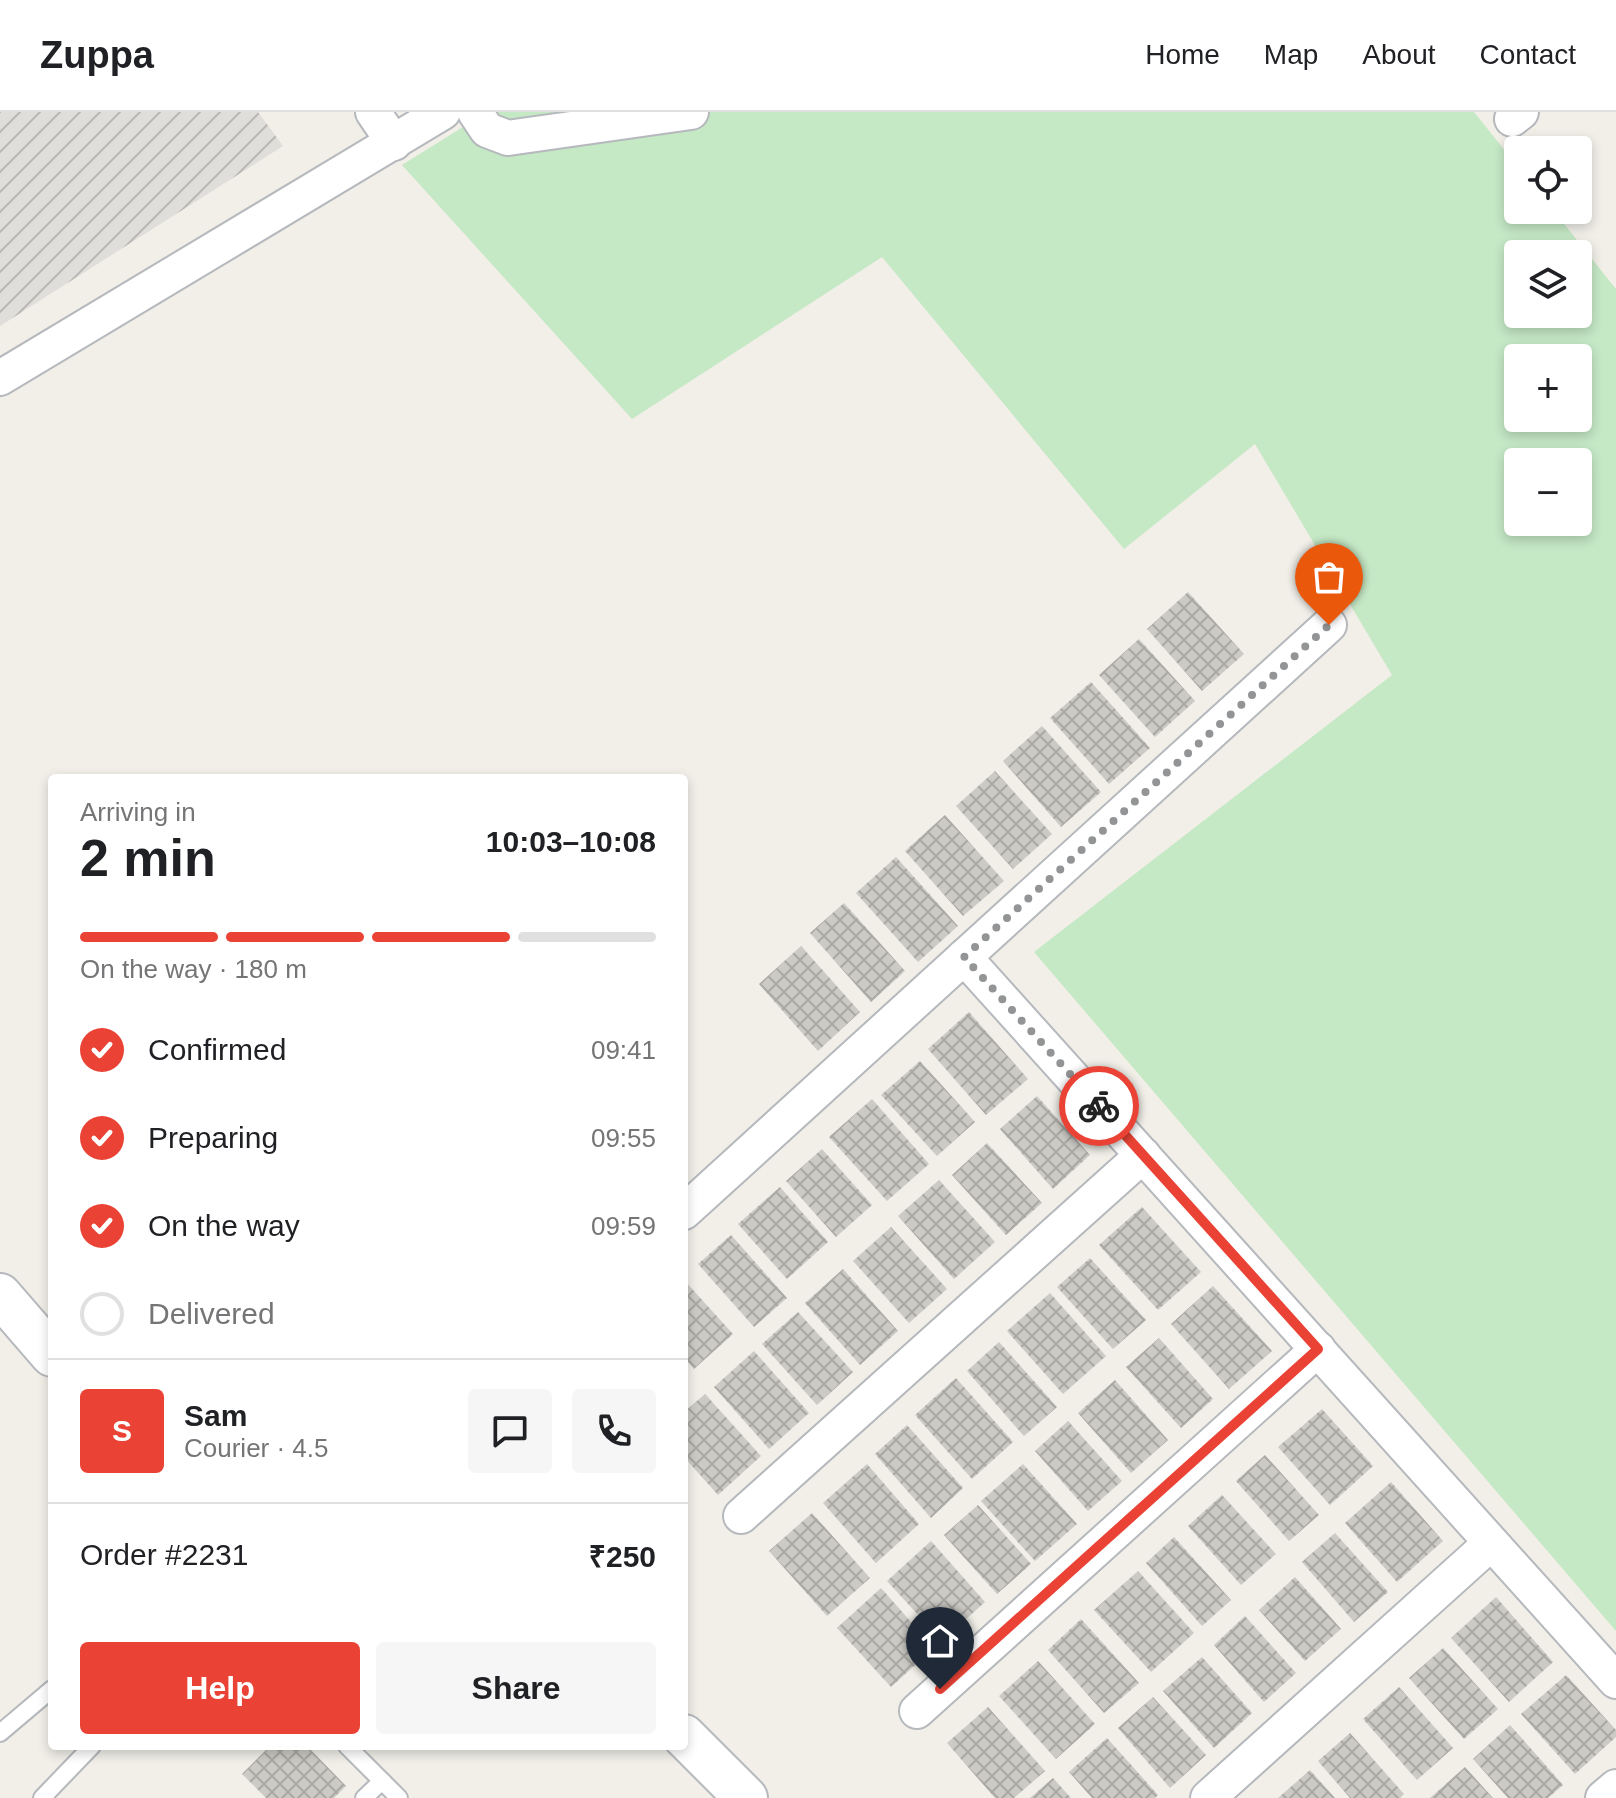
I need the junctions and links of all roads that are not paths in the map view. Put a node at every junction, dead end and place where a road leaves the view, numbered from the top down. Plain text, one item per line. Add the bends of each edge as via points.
1 (373, 112) edge
2 (443, 112) edge
3 (475, 112) edge
4 (691, 112) edge
5 (394, 143) junction
6 (0, 378) edge
7 (1329, 625) dead end
8 (964, 957) junction
9 (1143, 1155) junction
10 (688, 1208) edge
11 (0, 1295) edge
12 (1318, 1349) junction
13 (48, 1350) edge
14 (741, 1516) dead end
15 (1491, 1543) junction
16 (1616, 1681) edge
17 (48, 1692) edge
18 (917, 1711) dead end
19 (0, 1733) edge
20 (688, 1740) edge
21 (88, 1750) edge
22 (351, 1750) edge
23 (382, 1781) junction
24 (1616, 1787) edge
25 (42, 1798) edge
26 (364, 1798) edge
27 (399, 1798) edge
28 (746, 1798) edge
29 (1208, 1798) edge
30 (1603, 1798) edge

1 - 5 street
2 - 5 street
3 - 4 street via 487,130 508,138
5 - 6 street
7 - 8 street
8 - 9 street
8 - 10 street
9 - 12 street
9 - 14 street
11 - 13 street
12 - 15 street
12 - 18 street
15 - 16 street
15 - 29 street
17 - 19 lane
20 - 28 street
21 - 25 lane
22 - 23 lane
23 - 26 lane
23 - 27 lane
24 - 30 street

